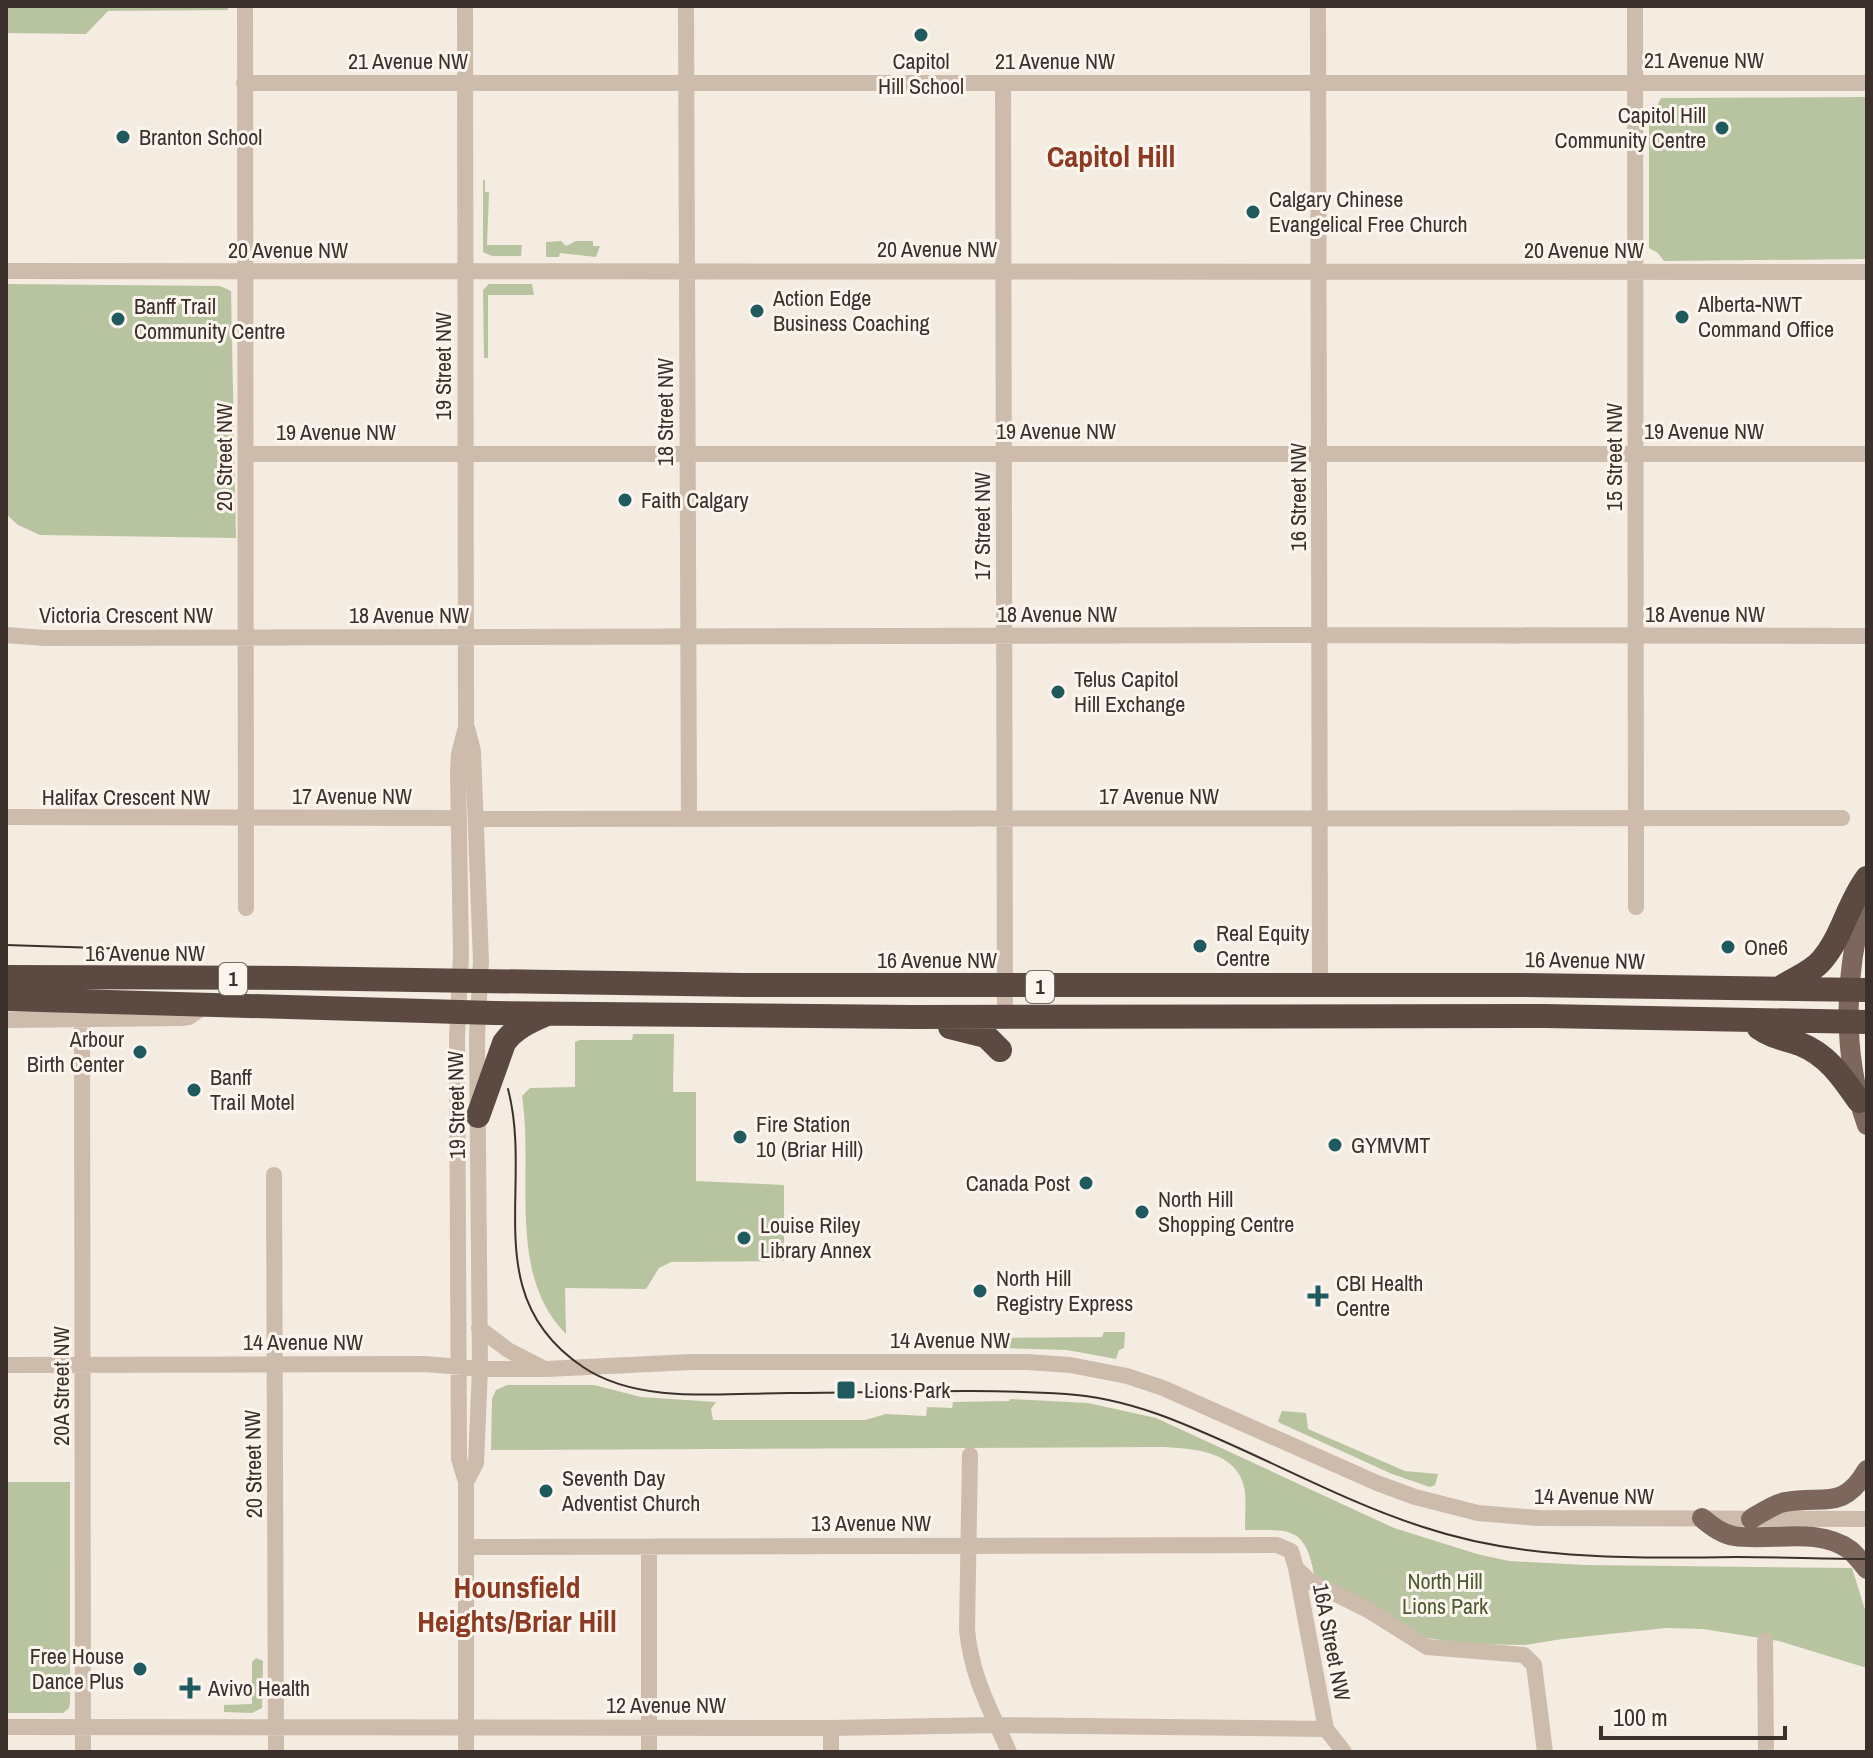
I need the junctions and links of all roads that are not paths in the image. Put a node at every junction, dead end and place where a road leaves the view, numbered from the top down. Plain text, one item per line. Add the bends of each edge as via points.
1 (245, 6) edge
2 (465, 6) edge
3 (686, 6) edge
4 (1318, 6) edge
5 (1635, 6) edge
6 (1318, 82) junction
7 (1636, 82) junction
8 (244, 83) junction
9 (465, 83) junction
10 (687, 83) junction
11 (1003, 83) junction
12 (1867, 83) edge
13 (6, 271) edge
14 (465, 271) junction
15 (687, 271) junction
16 (1003, 271) junction
17 (245, 272) junction
18 (1318, 272) junction
19 (1634, 272) junction
20 (1867, 272) edge
21 (1003, 453) junction
22 (1636, 453) junction
23 (246, 454) junction
24 (466, 454) junction
25 (687, 454) junction
26 (1320, 454) junction
27 (1867, 454) edge
28 (6, 635) edge
29 (1320, 635) junction
30 (1005, 636) junction
31 (1635, 636) junction
32 (1867, 636) edge
33 (246, 637) junction
34 (466, 637) junction
35 (688, 637) junction
36 (466, 727) junction
37 (6, 817) edge
38 (246, 818) junction
39 (458, 818) junction
40 (689, 818) junction
41 (1005, 818) junction
42 (1319, 818) junction
43 (1636, 818) junction
44 (1842, 818) dead end
45 (477, 819) junction
46 (1867, 878) edge
47 (1867, 892) edge
48 (1636, 907) dead end
49 (246, 908) dead end
50 (6, 977) edge
51 (469, 982) junction
52 (1005, 986) junction
53 (1320, 987) junction
54 (1780, 988) junction
55 (1859, 990) edge
56 (6, 999) edge
57 (206, 1005) junction
58 (468, 1012) junction
59 (549, 1013) junction
60 (913, 1017) junction
61 (1005, 1017) junction
62 (6, 1020) edge
63 (82, 1020) junction
64 (1751, 1021) junction
65 (1858, 1022) edge
66 (1000, 1050) dead end
67 (1859, 1101) junction
68 (478, 1116) junction
69 (1867, 1125) edge
70 (274, 1175) dead end
71 (479, 1328) junction
72 (82, 1364) junction
73 (274, 1364) junction
74 (6, 1365) edge
75 (460, 1365) junction
76 (480, 1368) junction
77 (546, 1369) junction
78 (970, 1455) dead end
79 (1867, 1470) edge
80 (466, 1482) junction
81 (1702, 1518) junction
82 (1751, 1519) junction
83 (1867, 1519) edge
84 (968, 1545) junction
85 (1277, 1545) joint
86 (466, 1547) junction
87 (649, 1547) junction
88 (1296, 1568) junction
89 (1867, 1569) edge
90 (1765, 1641) dead end
91 (996, 1725) junction
92 (649, 1726) junction
93 (6, 1727) edge
94 (83, 1727) junction
95 (276, 1727) junction
96 (466, 1728) junction
97 (831, 1728) junction
98 (1326, 1729) junction
99 (83, 1752) edge
100 (276, 1752) edge
101 (466, 1752) edge
102 (649, 1752) edge
103 (831, 1752) edge
104 (1009, 1752) edge
105 (1344, 1752) edge
106 (1545, 1752) edge
107 (1766, 1752) edge

1 - 8 street, 20 Street NW
2 - 9 street, 19 Street NW
3 - 10 street, 18 Street NW
4 - 6 street, 16 Street NW
5 - 7 street, 15 Street NW
6 - 7 street, 21 Avenue NW
6 - 11 street, 21 Avenue NW
6 - 18 street, 16 Street NW
7 - 12 street, 21 Avenue NW
7 - 19 street, 15 Street NW
8 - 9 street, 21 Avenue NW
8 - 17 street, 20 Street NW
9 - 10 street, 21 Avenue NW
9 - 14 street, 19 Street NW
10 - 11 street, 21 Avenue NW
10 - 15 street, 18 Street NW
11 - 16 street, 17 Street NW
13 - 17 street, 20 Avenue NW
14 - 15 street, 20 Avenue NW
14 - 17 street, 20 Avenue NW
14 - 24 street, 19 Street NW
15 - 16 street, 20 Avenue NW
15 - 25 street, 18 Street NW
16 - 18 street, 20 Avenue NW
16 - 21 street, 17 Street NW
17 - 23 street, 20 Street NW
18 - 19 street, 20 Avenue NW
18 - 26 street, 16 Street NW
19 - 20 street, 20 Avenue NW
19 - 22 street, 15 Street NW
21 - 25 street, 19 Avenue NW
21 - 26 street, 19 Avenue NW
21 - 30 street, 17 Street NW
22 - 26 street, 19 Avenue NW
22 - 27 street, 19 Avenue NW
22 - 31 street, 15 Street NW
23 - 24 street, 19 Avenue NW
23 - 33 street, 20 Street NW
24 - 25 street, 19 Avenue NW
24 - 34 street, 19 Street NW
25 - 35 street, 18 Street NW
26 - 29 street, 16 Street NW
28 - 33 street, Victoria Crescent NW
29 - 30 street, 18 Avenue NW
29 - 31 street, 18 Avenue NW
29 - 42 street, 16 Street NW
30 - 35 street, 18 Avenue NW
30 - 41 street, 17 Street NW
31 - 32 street, 18 Avenue NW
31 - 43 street, 15 Street NW
33 - 34 street, 18 Avenue NW
33 - 38 street, 20 Street NW
34 - 35 street, 18 Avenue NW
34 - 36 street, 19 Street NW
35 - 40 street, 18 Street NW
36 - 39 street, 19 Street NW via 459,754
36 - 45 street, 19 Street NW via 473,751
37 - 38 street, Halifax Crescent NW
38 - 39 street, 17 Avenue NW
38 - 49 street, 20 Street NW
39 - 51 street, 19 Street NW
40 - 41 street, 17 Avenue NW
40 - 45 street, 17 Avenue NW
41 - 42 street, 17 Avenue NW
41 - 52 street, 17 Street NW
42 - 43 street, 17 Avenue NW
42 - 53 street, 16 Street NW
43 - 44 street, 17 Avenue NW
43 - 48 street, 15 Street NW
45 - 51 street, 19 Street NW
46 - 54 highway via 1823,960
47 - 55 main road via 1854,943
50 - 51 highway, 16 Avenue NW / 1
51 - 52 highway, 16 Avenue NW / 1
51 - 58 street, 19 Street NW
52 - 53 highway, 16 Avenue NW / 1
52 - 61 street, 17 Street NW
53 - 54 highway, 16 Avenue NW / 1
54 - 55 highway, 16 Avenue NW / 1
55 - 65 main road
56 - 57 highway, 1
57 - 58 highway, 1
57 - 63 street via 181,1018
58 - 59 highway, 1
58 - 68 street, 19 Street NW
58 - 75 street, 19 Street NW
59 - 60 highway, 1
59 - 68 highway via 528,1022 502,1046
60 - 61 highway, 1
60 - 66 highway via 986,1036
61 - 64 highway, 1
62 - 63 street
63 - 72 street, 20A Street NW
64 - 65 highway, 1
64 - 67 highway via 1773,1036 1822,1055
65 - 67 main road via 1848,1038
67 - 69 main road
68 - 71 street, 19 Street NW
70 - 73 street, 20 Street NW
71 - 76 street, 19 Street NW
71 - 77 street
72 - 73 street, 14 Avenue NW
72 - 74 street, 14 Avenue NW
72 - 94 street, 20A Street NW
73 - 75 street, 14 Avenue NW
73 - 95 street, 20 Street NW
75 - 76 street, 14 Avenue NW
75 - 80 street, 19 Street NW via 459,1459
76 - 77 street, 14 Avenue NW
76 - 80 street, 19 Street NW via 476,1463
77 - 81 street, 14 Avenue NW via 691,1362 1070,1365 1163,1388 1377,1483 1455,1508 1518,1518
78 - 84 street
79 - 82 main road via 1858,1485 1838,1499 1783,1502
80 - 86 street, 19 Street NW
81 - 82 street, 14 Avenue NW
81 - 89 main road via 1733,1536 1836,1542
82 - 83 street, 14 Avenue NW
84 - 85 street, 13 Avenue NW
84 - 87 street, 13 Avenue NW
84 - 91 street via 969,1655
85 - 88 street, 16A Street NW via 1291,1551
86 - 87 street, 13 Avenue NW
86 - 96 street, 19 Street NW
87 - 92 street
88 - 98 street, 16A Street NW
88 - 106 street via 1427,1647 1524,1655 1534,1665
90 - 107 street
91 - 97 street, 12 Avenue NW
91 - 98 street, 12 Avenue NW
91 - 104 street
92 - 96 street, 12 Avenue NW
92 - 97 street, 12 Avenue NW
92 - 102 street
93 - 94 street, 12 Avenue NW
94 - 95 street, 12 Avenue NW
94 - 99 street, 20A Street NW
95 - 96 street, 12 Avenue NW
95 - 100 street, 20 Street NW
96 - 101 street, 19 Street NW
97 - 103 street
98 - 105 street, 16A Street NW

